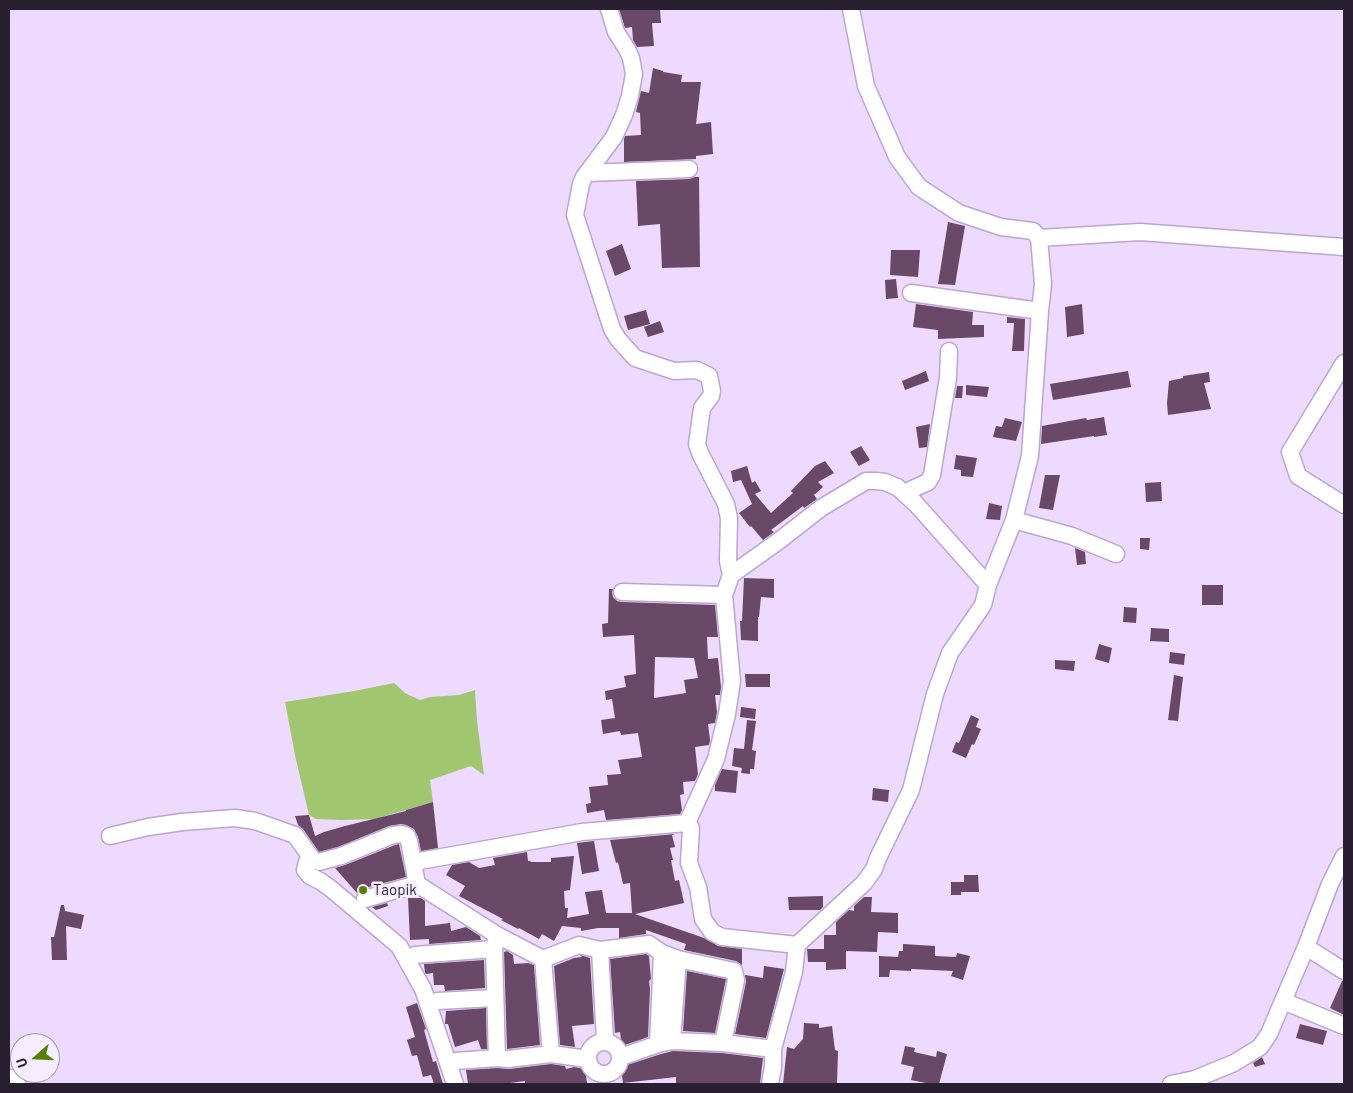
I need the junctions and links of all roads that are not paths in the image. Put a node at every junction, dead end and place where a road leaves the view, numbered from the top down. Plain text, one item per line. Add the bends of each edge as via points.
1 (609, 9) edge
2 (851, 9) edge
3 (689, 169) dead end
4 (588, 173) junction
5 (1039, 238) junction
6 (1344, 247) edge
7 (911, 293) dead end
8 (1040, 311) junction
9 (948, 351) dead end
10 (1344, 363) edge
11 (904, 493) junction
12 (1344, 505) edge
13 (1014, 520) junction
14 (1116, 554) dead end
15 (731, 575) junction
16 (988, 585) junction
17 (622, 592) dead end
18 (724, 595) junction
19 (688, 822) junction
20 (110, 836) dead end
21 (1344, 856) edge
22 (313, 860) junction
23 (414, 862) junction
24 (417, 884) junction
25 (365, 899) dead end
26 (495, 942) junction
27 (797, 945) junction
28 (1306, 947) junction
29 (600, 950) junction
30 (415, 955) dead end
31 (670, 956) junction
32 (543, 959) junction
33 (1344, 971) edge
34 (495, 998) junction
35 (437, 1001) dead end
36 (1283, 1001) junction
37 (1344, 1026) edge
38 (605, 1041) junction
39 (665, 1043) junction
40 (723, 1043) junction
41 (773, 1049) junction
42 (551, 1054) junction
43 (497, 1058) junction
44 (588, 1059) junction
45 (455, 1062) dead end
46 (610, 1074) edge
47 (9, 1082) edge
48 (13, 1084) edge
49 (455, 1084) edge
50 (770, 1084) edge
51 (1171, 1084) edge

1 - 4 street via 616,32 631,58 634,74 624,115 614,137
2 - 5 street via 866,86 897,157 919,187 959,213 1001,227 1033,232
3 - 4 street
4 - 15 street via 581,184 574,215 612,329 634,358 674,371 697,370 708,376 711,382 711,396 702,408 697,444 726,504
5 - 6 street via 1140,232
5 - 8 street via 1043,284
7 - 8 street
8 - 13 street via 1030,456
9 - 11 street via 948,378 932,475 928,482
10 - 12 street via 1290,452 1298,476
11 - 15 street via 885,482 866,481 821,508
11 - 16 street
13 - 14 street via 1072,536
13 - 16 street
15 - 18 street
16 - 27 street via 983,605 950,653 934,694 910,790 874,870
17 - 18 street
18 - 19 street via 732,681 727,714 716,759
19 - 23 street via 582,832
19 - 27 street via 691,828 688,863 698,887 703,919 712,932 722,937
20 - 22 street via 148,826 235,818 255,821 295,835
21 - 28 street
22 - 23 street via 319,862 342,856 402,834 407,836
22 - 49 street via 307,862 306,870 310,876 330,888 399,946 422,989
23 - 24 street
24 - 25 street
24 - 26 street
26 - 30 street
26 - 32 street
26 - 34 street
27 - 41 street via 794,972
28 - 33 street
28 - 36 street
29 - 31 street via 649,944
29 - 32 street via 579,945
29 - 38 street
31 - 39 street
31 - 40 street via 734,971 736,980
32 - 42 street
34 - 35 street
34 - 43 street
36 - 37 street
36 - 51 street via 1260,1047 1234,1064
38 - 44 street via 596,1043
38 - 46 street via 616,1046
39 - 40 street
39 - 46 street
40 - 41 street
41 - 50 street
42 - 43 street
42 - 44 street
43 - 45 street
44 - 46 street via 591,1068
47 - 48 highway

